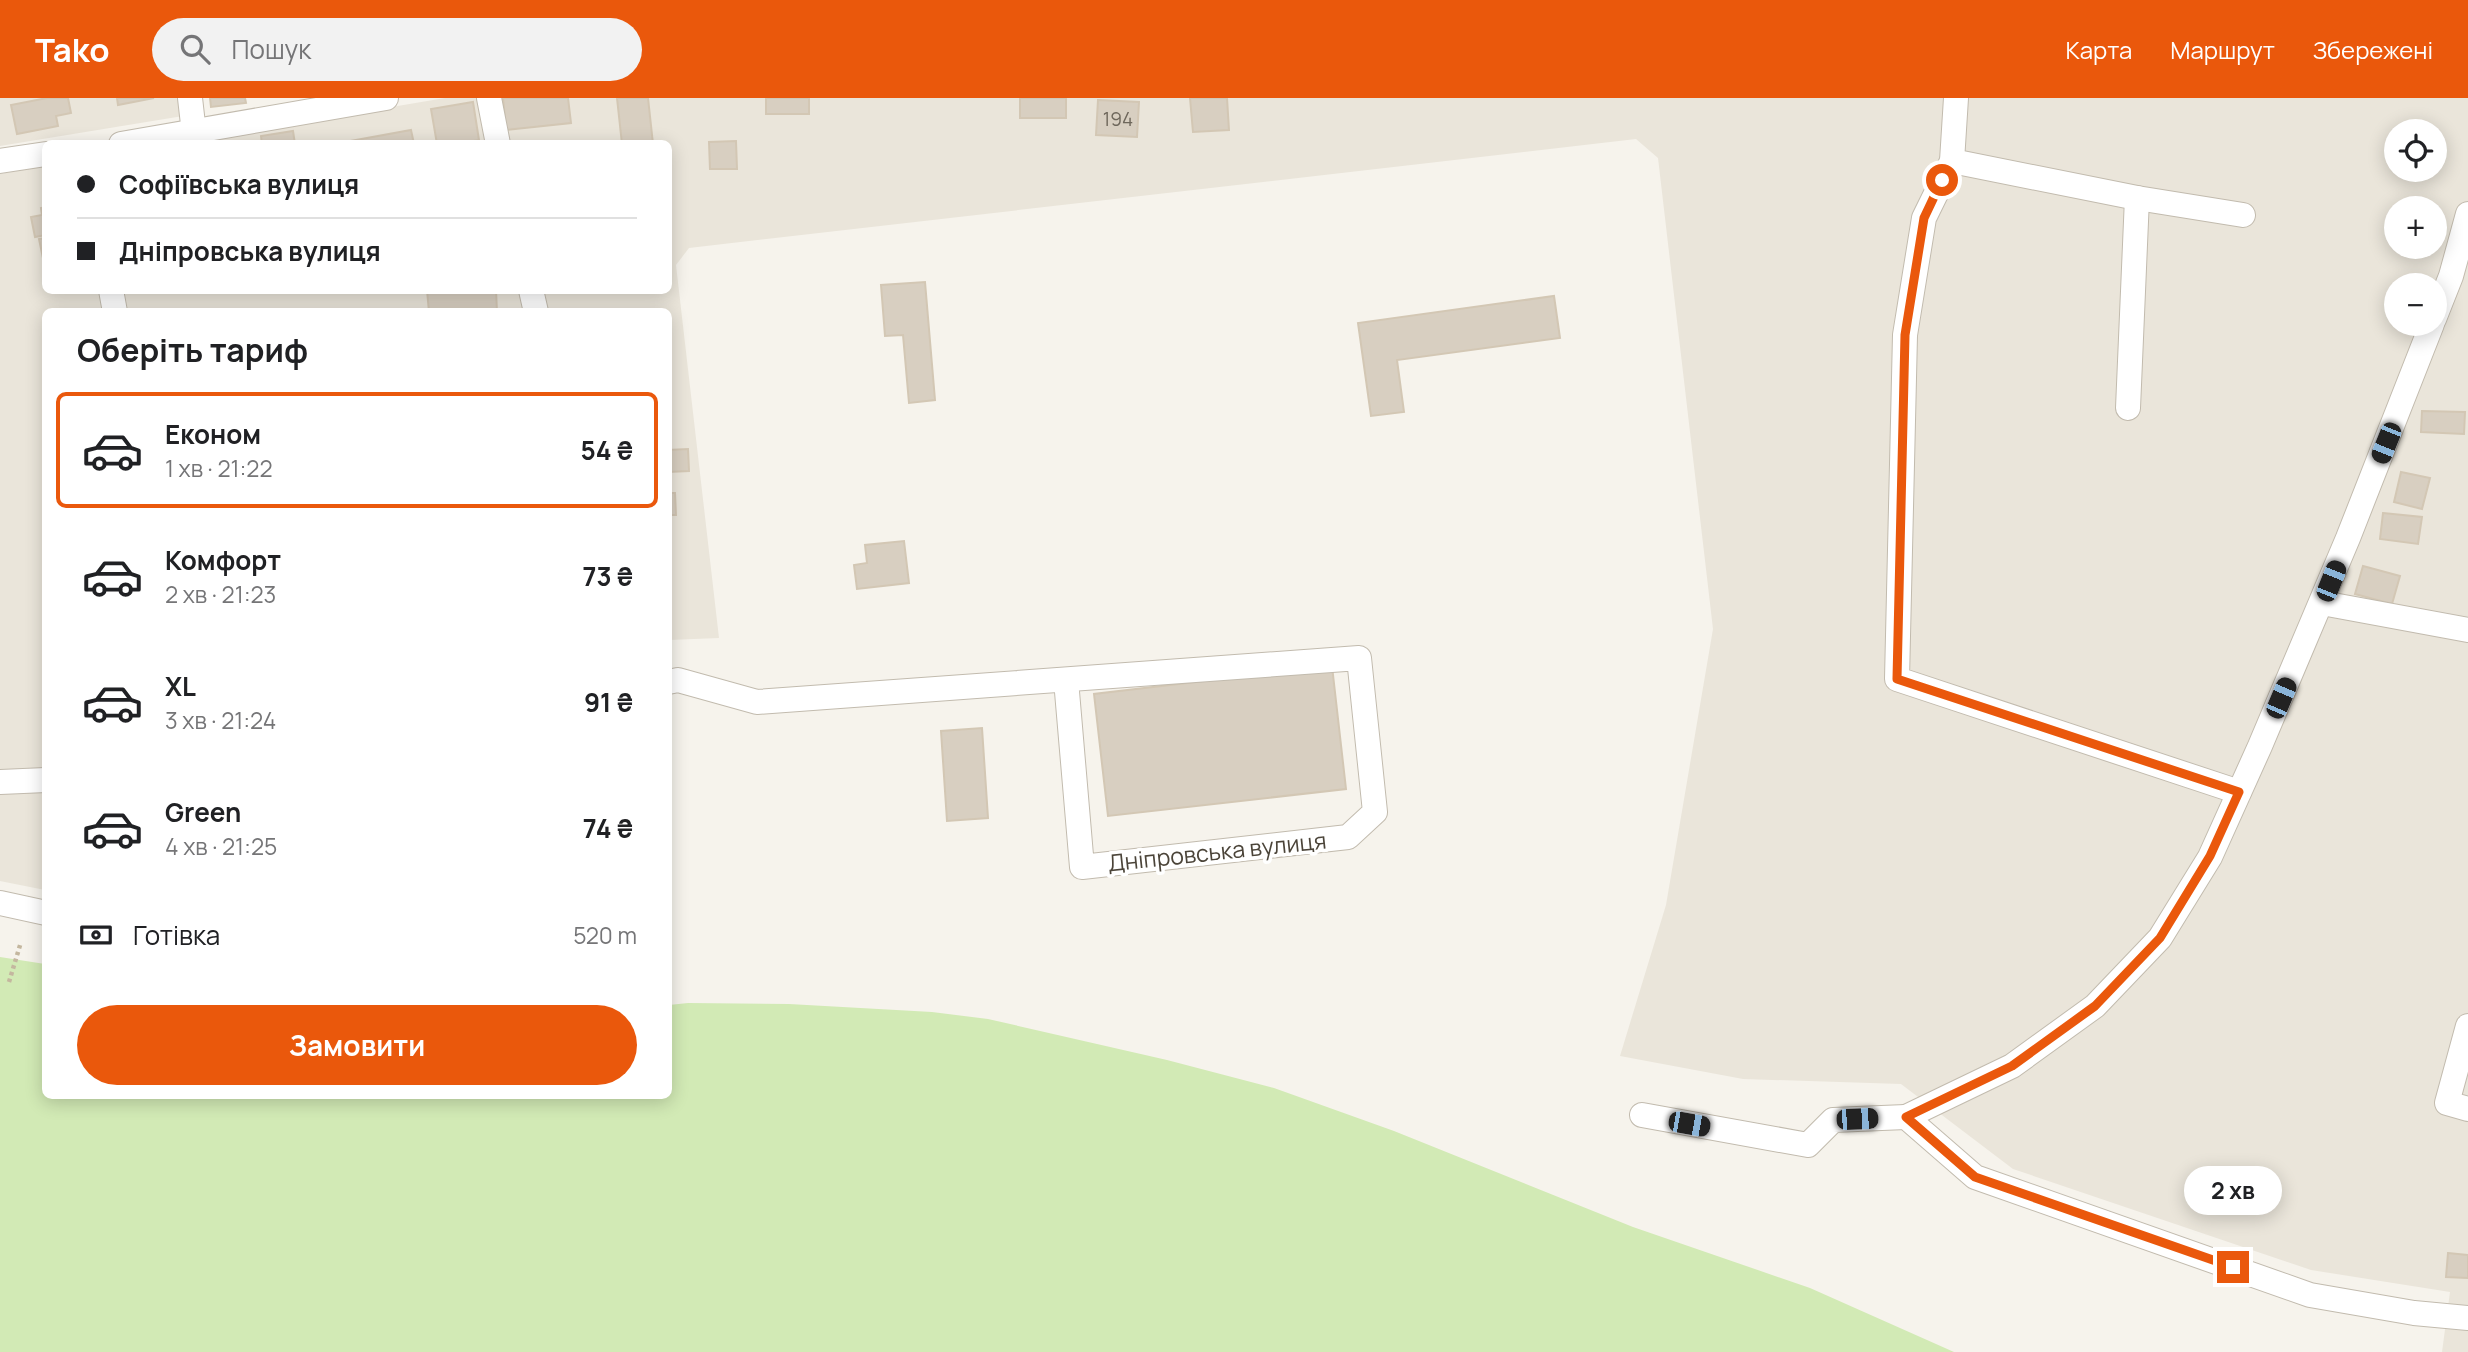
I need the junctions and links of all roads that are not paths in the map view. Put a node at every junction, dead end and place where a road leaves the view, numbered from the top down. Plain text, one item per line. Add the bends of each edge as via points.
1 (190, 98) edge
2 (386, 98) edge
3 (489, 98) edge
4 (1955, 98) edge
5 (194, 133) junction
6 (148, 140) edge
7 (497, 140) edge
8 (42, 156) edge
9 (0, 161) edge
10 (1952, 161) junction
11 (2137, 198) junction
12 (2468, 214) edge
13 (2243, 215) dead end
14 (2447, 286) edge
15 (2427, 336) edge
16 (2128, 408) dead end
17 (2322, 603) junction
18 (2468, 630) edge
19 (1066, 680) junction
20 (672, 681) edge
21 (42, 780) edge
22 (0, 782) edge
23 (2239, 792) junction
24 (0, 903) edge
25 (42, 912) edge
26 (2468, 1026) edge
27 (2468, 1109) edge
28 (1642, 1115) dead end
29 (1906, 1117) junction
30 (2468, 1318) edge

1 - 5 street
2 - 5 street
3 - 7 street
4 - 10 street
5 - 6 street
8 - 9 street
10 - 11 street
10 - 23 street via 1924,218 1905,335 1897,679
11 - 13 street
11 - 16 street
12 - 14 street
15 - 17 street
17 - 18 street
17 - 23 street
19 - 19 street, Дніпровська вулиця via 1359,659 1375,812 1348,837 1082,867
19 - 20 street, Дніпровська вулиця via 757,702
21 - 22 street
23 - 29 street via 2210,856 2160,938 2095,1006 2012,1066
24 - 25 street
26 - 27 street via 2447,1103
28 - 29 street via 1808,1145 1833,1120
29 - 30 street via 1975,1177 2310,1294

